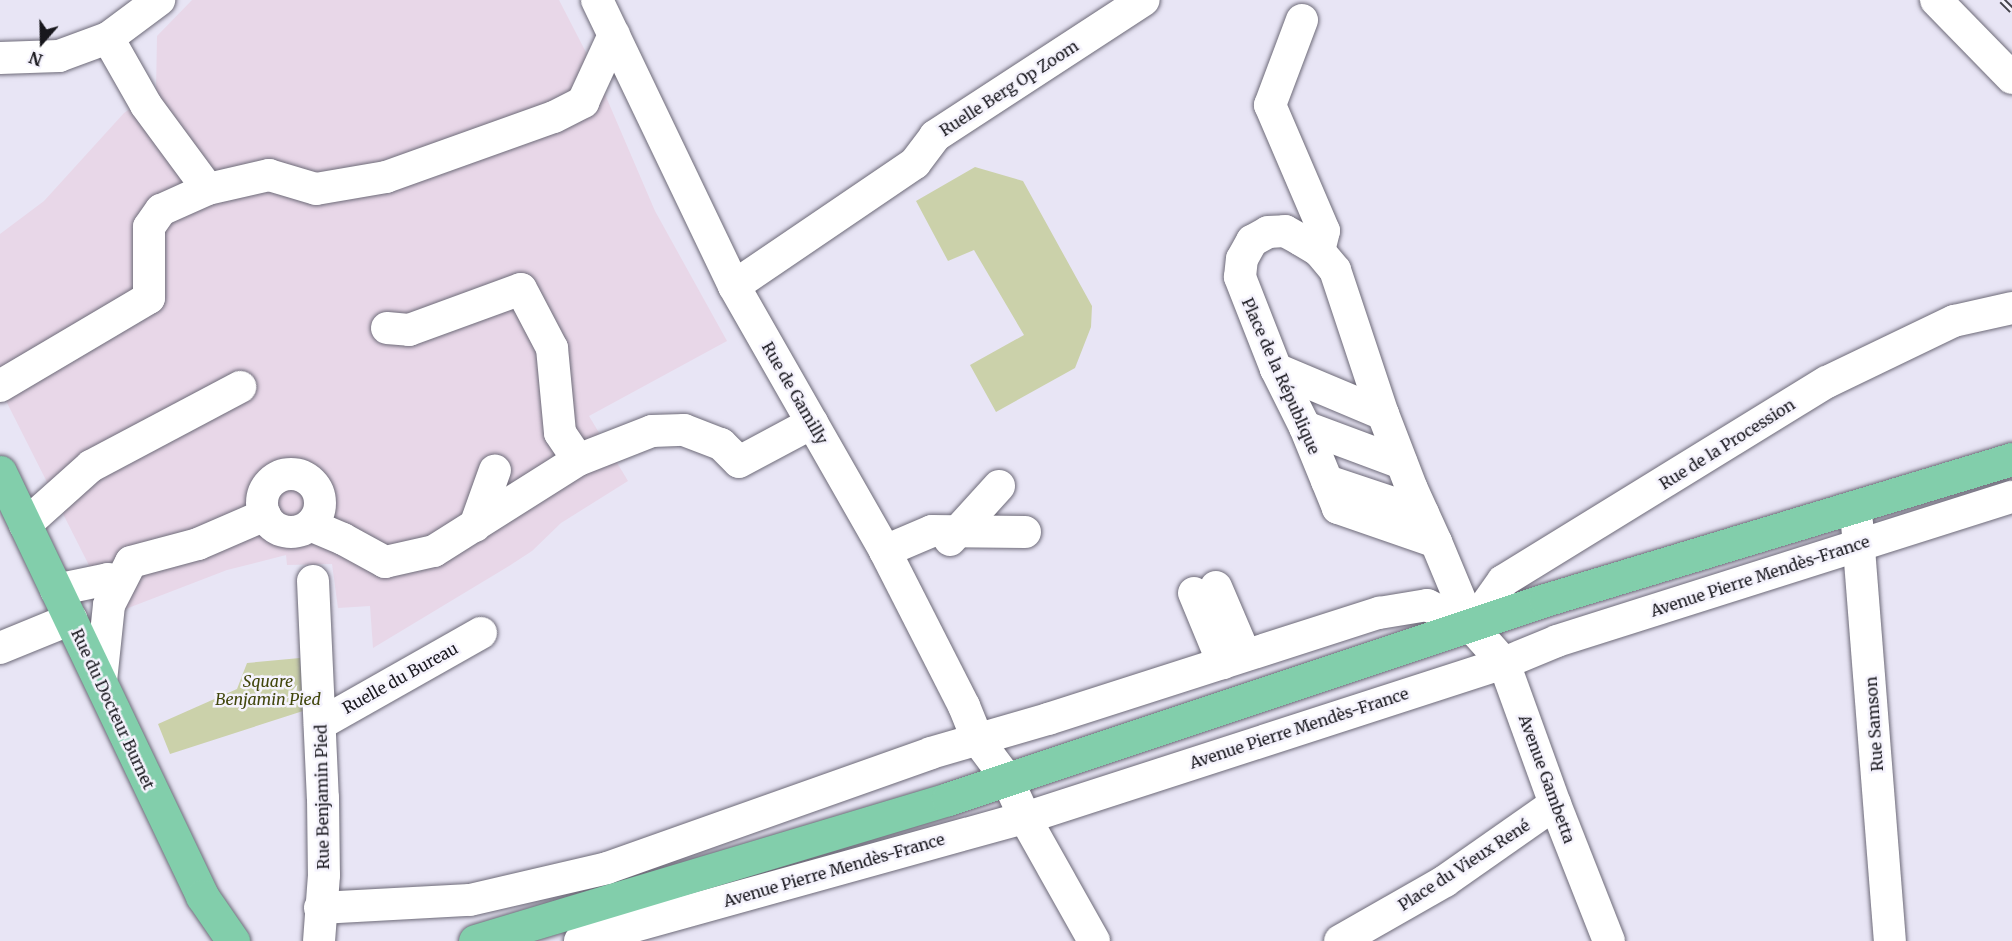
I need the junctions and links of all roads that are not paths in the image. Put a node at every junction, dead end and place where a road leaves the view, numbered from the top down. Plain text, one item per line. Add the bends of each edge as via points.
1 (159, 0) edge
2 (597, 0) edge
3 (1144, 0) edge
4 (1936, 0) edge
5 (1302, 20) dead end
6 (614, 35) junction
7 (108, 38) junction
8 (0, 58) edge
9 (2012, 78) edge
10 (208, 189) junction
11 (1319, 251) junction
12 (734, 286) junction
13 (2012, 308) edge
14 (387, 328) dead end
15 (1283, 383) junction
16 (0, 386) edge
17 (240, 387) dead end
18 (812, 423) junction
19 (1305, 427) junction
20 (2012, 459) edge
21 (578, 460) junction
22 (1402, 463) junction
23 (1322, 469) junction
24 (495, 470) dead end
25 (0, 472) edge
26 (999, 486) dead end
27 (2012, 497) edge
28 (1855, 507) junction
29 (265, 514) junction
30 (25, 525) junction
31 (310, 525) junction
32 (475, 526) junction
33 (960, 531) junction
34 (1025, 532) dead end
35 (1436, 542) junction
36 (1860, 544) junction
37 (885, 551) junction
38 (314, 581) dead end
39 (118, 584) junction
40 (56, 590) junction
41 (1205, 590) dead end
42 (70, 619) junction
43 (1472, 626) junction
44 (481, 633) dead end
45 (0, 648) edge
46 (1234, 659) junction
47 (1504, 663) junction
48 (101, 681) junction
49 (320, 724) junction
50 (977, 739) junction
51 (1007, 779) junction
52 (1555, 804) junction
53 (1025, 818) junction
54 (320, 908) junction
55 (233, 941) edge
56 (319, 941) edge
57 (475, 941) edge
58 (580, 941) edge
59 (1094, 941) edge
60 (1340, 941) edge
61 (1609, 941) edge
62 (1890, 941) edge

1 - 7 street
2 - 6 street, Rue de Gamilly
3 - 12 street, Ruelle Berg Op Zoom via 935,136 915,163
4 - 9 street
5 - 11 street via 1270,105 1324,231
6 - 10 street via 583,102 554,117 386,177 316,189 269,175
6 - 12 street, Rue de Gamilly
7 - 8 street via 59,56
7 - 10 street via 146,105
10 - 16 street via 161,210 149,227 149,298
11 - 15 street, Place de la République via 1285,231 1268,232 1252,242 1242,259 1240,277 1245,295
11 - 22 street, Place de la République via 1335,270
12 - 18 street, Rue de Gamilly
13 - 43 street, Rue de la Procession via 1954,321 1827,382 1503,581
14 - 21 street via 410,330 521,289 552,348 560,433
15 - 19 street, Place de la République
15 - 22 street
17 - 30 street via 91,466
18 - 21 street via 739,462 721,444 684,430 652,431
18 - 37 street, Rue de Gamilly
19 - 22 street
19 - 23 street, Place de la République
20 - 28 main road, Avenue Pierre Mendès-France
21 - 32 street
22 - 23 street
22 - 35 street, Place de la République
23 - 35 street, Place de la République via 1338,508
24 - 32 street
25 - 30 main road, Rue du Docteur Burnet
26 - 33 street
27 - 36 street, Avenue Pierre Mendès-France
28 - 36 street, Rue Samson
28 - 43 main road, Avenue Pierre Mendès-France via 1545,600
29 - 31 street via 269,522 285,531
29 - 31 street via 263,495 267,487 283,476 302,477 316,489 319,499 316,518
29 - 39 street via 198,544 131,562
30 - 40 main road, Rue du Docteur Burnet
31 - 32 street via 385,562 434,551
33 - 34 street
33 - 37 street via 938,551
35 - 43 street, Place de la République
36 - 47 street, Avenue Pierre Mendès-France via 1557,641
36 - 62 street, Rue Samson
37 - 50 street, Rue de Gamilly
38 - 49 street, Rue Benjamin Pied
39 - 40 street via 108,579
39 - 48 street via 109,605
40 - 42 main road, Rue du Docteur Burnet
41 - 46 street
42 - 45 street
42 - 48 main road, Rue du Docteur Burnet
43 - 46 street via 1427,606 1379,613
43 - 47 street, Avenue Gambetta
43 - 51 main road, Avenue Pierre Mendès-France
44 - 49 street, Ruelle du Bureau
46 - 50 street
47 - 52 street, Avenue Gambetta
47 - 53 street, Avenue Pierre Mendès-France
48 - 55 main road, Rue du Docteur Burnet via 202,896
49 - 54 street, Rue Benjamin Pied via 324,875
50 - 51 street, Rue de Gamilly
50 - 54 street via 607,868 470,900
51 - 53 street, Rue de Gamilly
51 - 57 main road, Avenue Pierre Mendès-France
52 - 60 street, Place du Vieux René via 1445,881
52 - 61 street, Avenue Gambetta
53 - 58 street, Avenue Pierre Mendès-France
53 - 59 street, Rue de Gamilly
54 - 56 street, Rue Benjamin Pied

